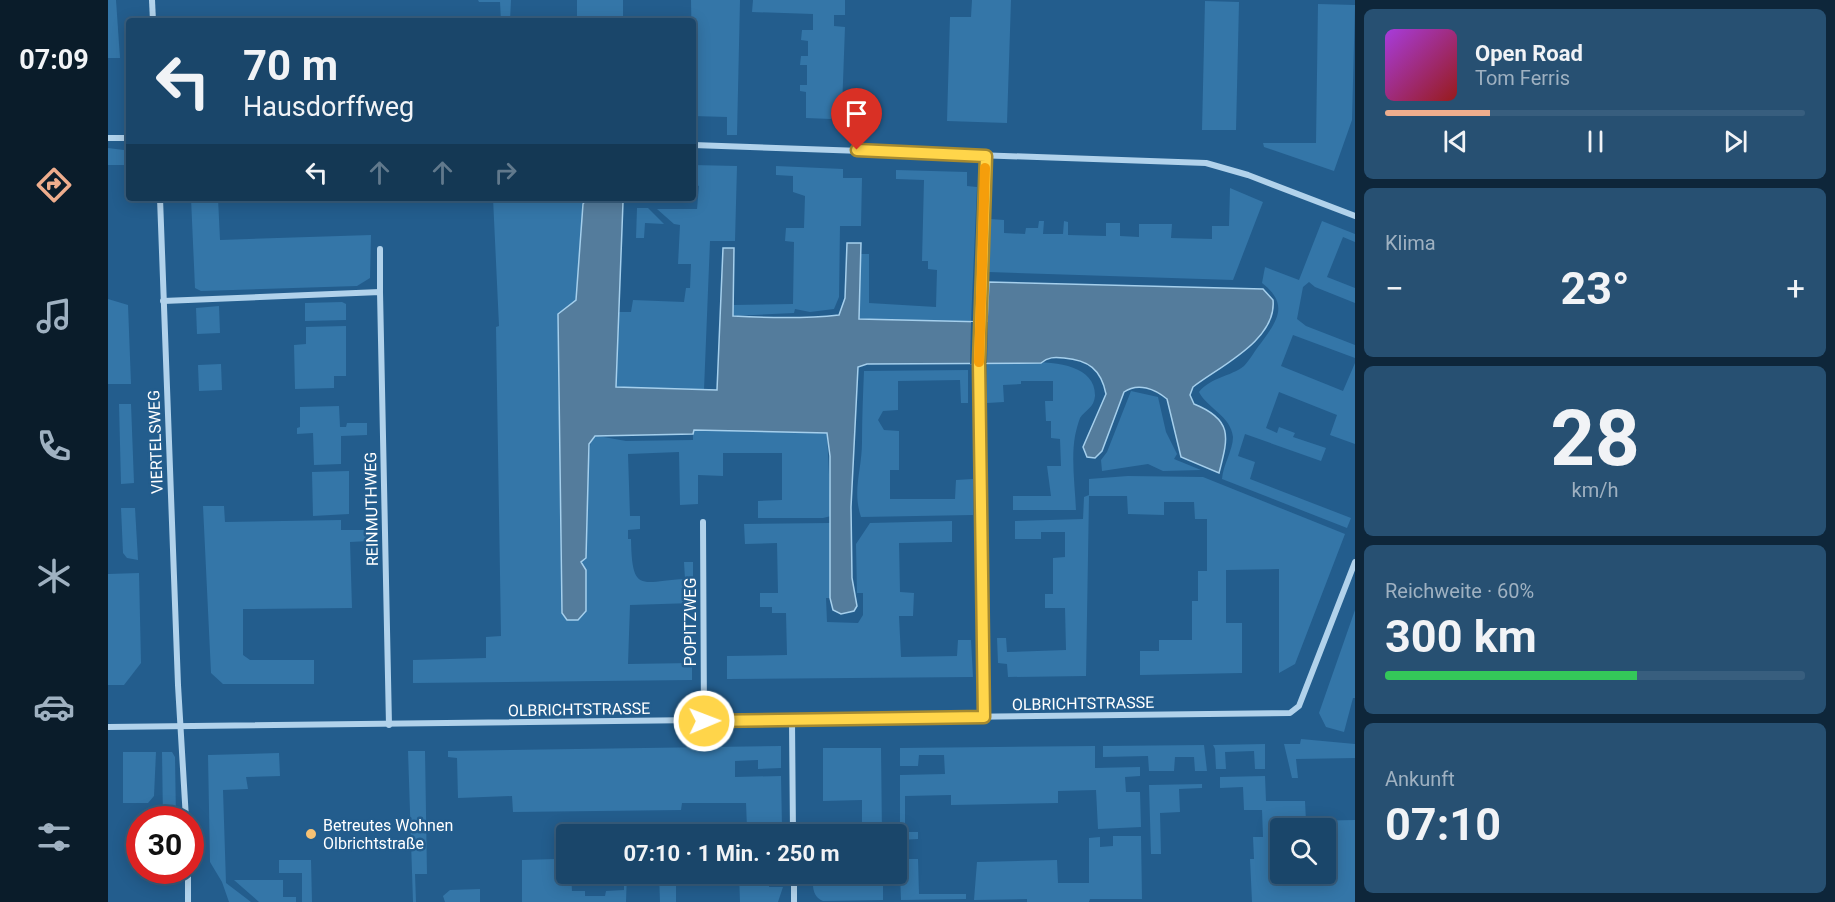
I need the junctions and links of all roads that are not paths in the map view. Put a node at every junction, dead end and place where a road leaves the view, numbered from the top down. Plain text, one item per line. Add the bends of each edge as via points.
1 (152, 0) edge
2 (153, 18) edge
3 (108, 138) edge
4 (126, 138) edge
5 (696, 145) edge
6 (986, 156) junction
7 (160, 201) edge
8 (1355, 216) edge
9 (380, 249) dead end
10 (380, 292) junction
11 (163, 300) junction
12 (703, 522) dead end
13 (1355, 562) edge
14 (984, 717) junction
15 (704, 721) junction
16 (792, 721) junction
17 (389, 725) junction
18 (180, 726) junction
19 (108, 727) edge
20 (185, 806) edge
21 (793, 824) edge
22 (188, 884) edge
23 (794, 884) edge
24 (188, 902) edge
25 (794, 902) edge

1 - 2 street
3 - 4 street
5 - 6 street
6 - 8 street via 1206,163
6 - 14 street via 979,363
7 - 11 street, VIERTELSWEG
9 - 10 street, REINMUTHWEG
10 - 11 street
10 - 17 street, REINMUTHWEG
11 - 18 street, VIERTELSWEG
12 - 15 street, POPITZWEG
13 - 14 street, OLBRICHTSTRASSE via 1299,706 1290,713
14 - 16 street, OLBRICHTSTRASSE
15 - 16 street, OLBRICHTSTRASSE
15 - 17 street, OLBRICHTSTRASSE
16 - 21 street
17 - 18 street, OLBRICHTSTRASSE
18 - 19 street, OLBRICHTSTRASSE
18 - 20 street, VIERTELSWEG
22 - 24 street
23 - 25 street

